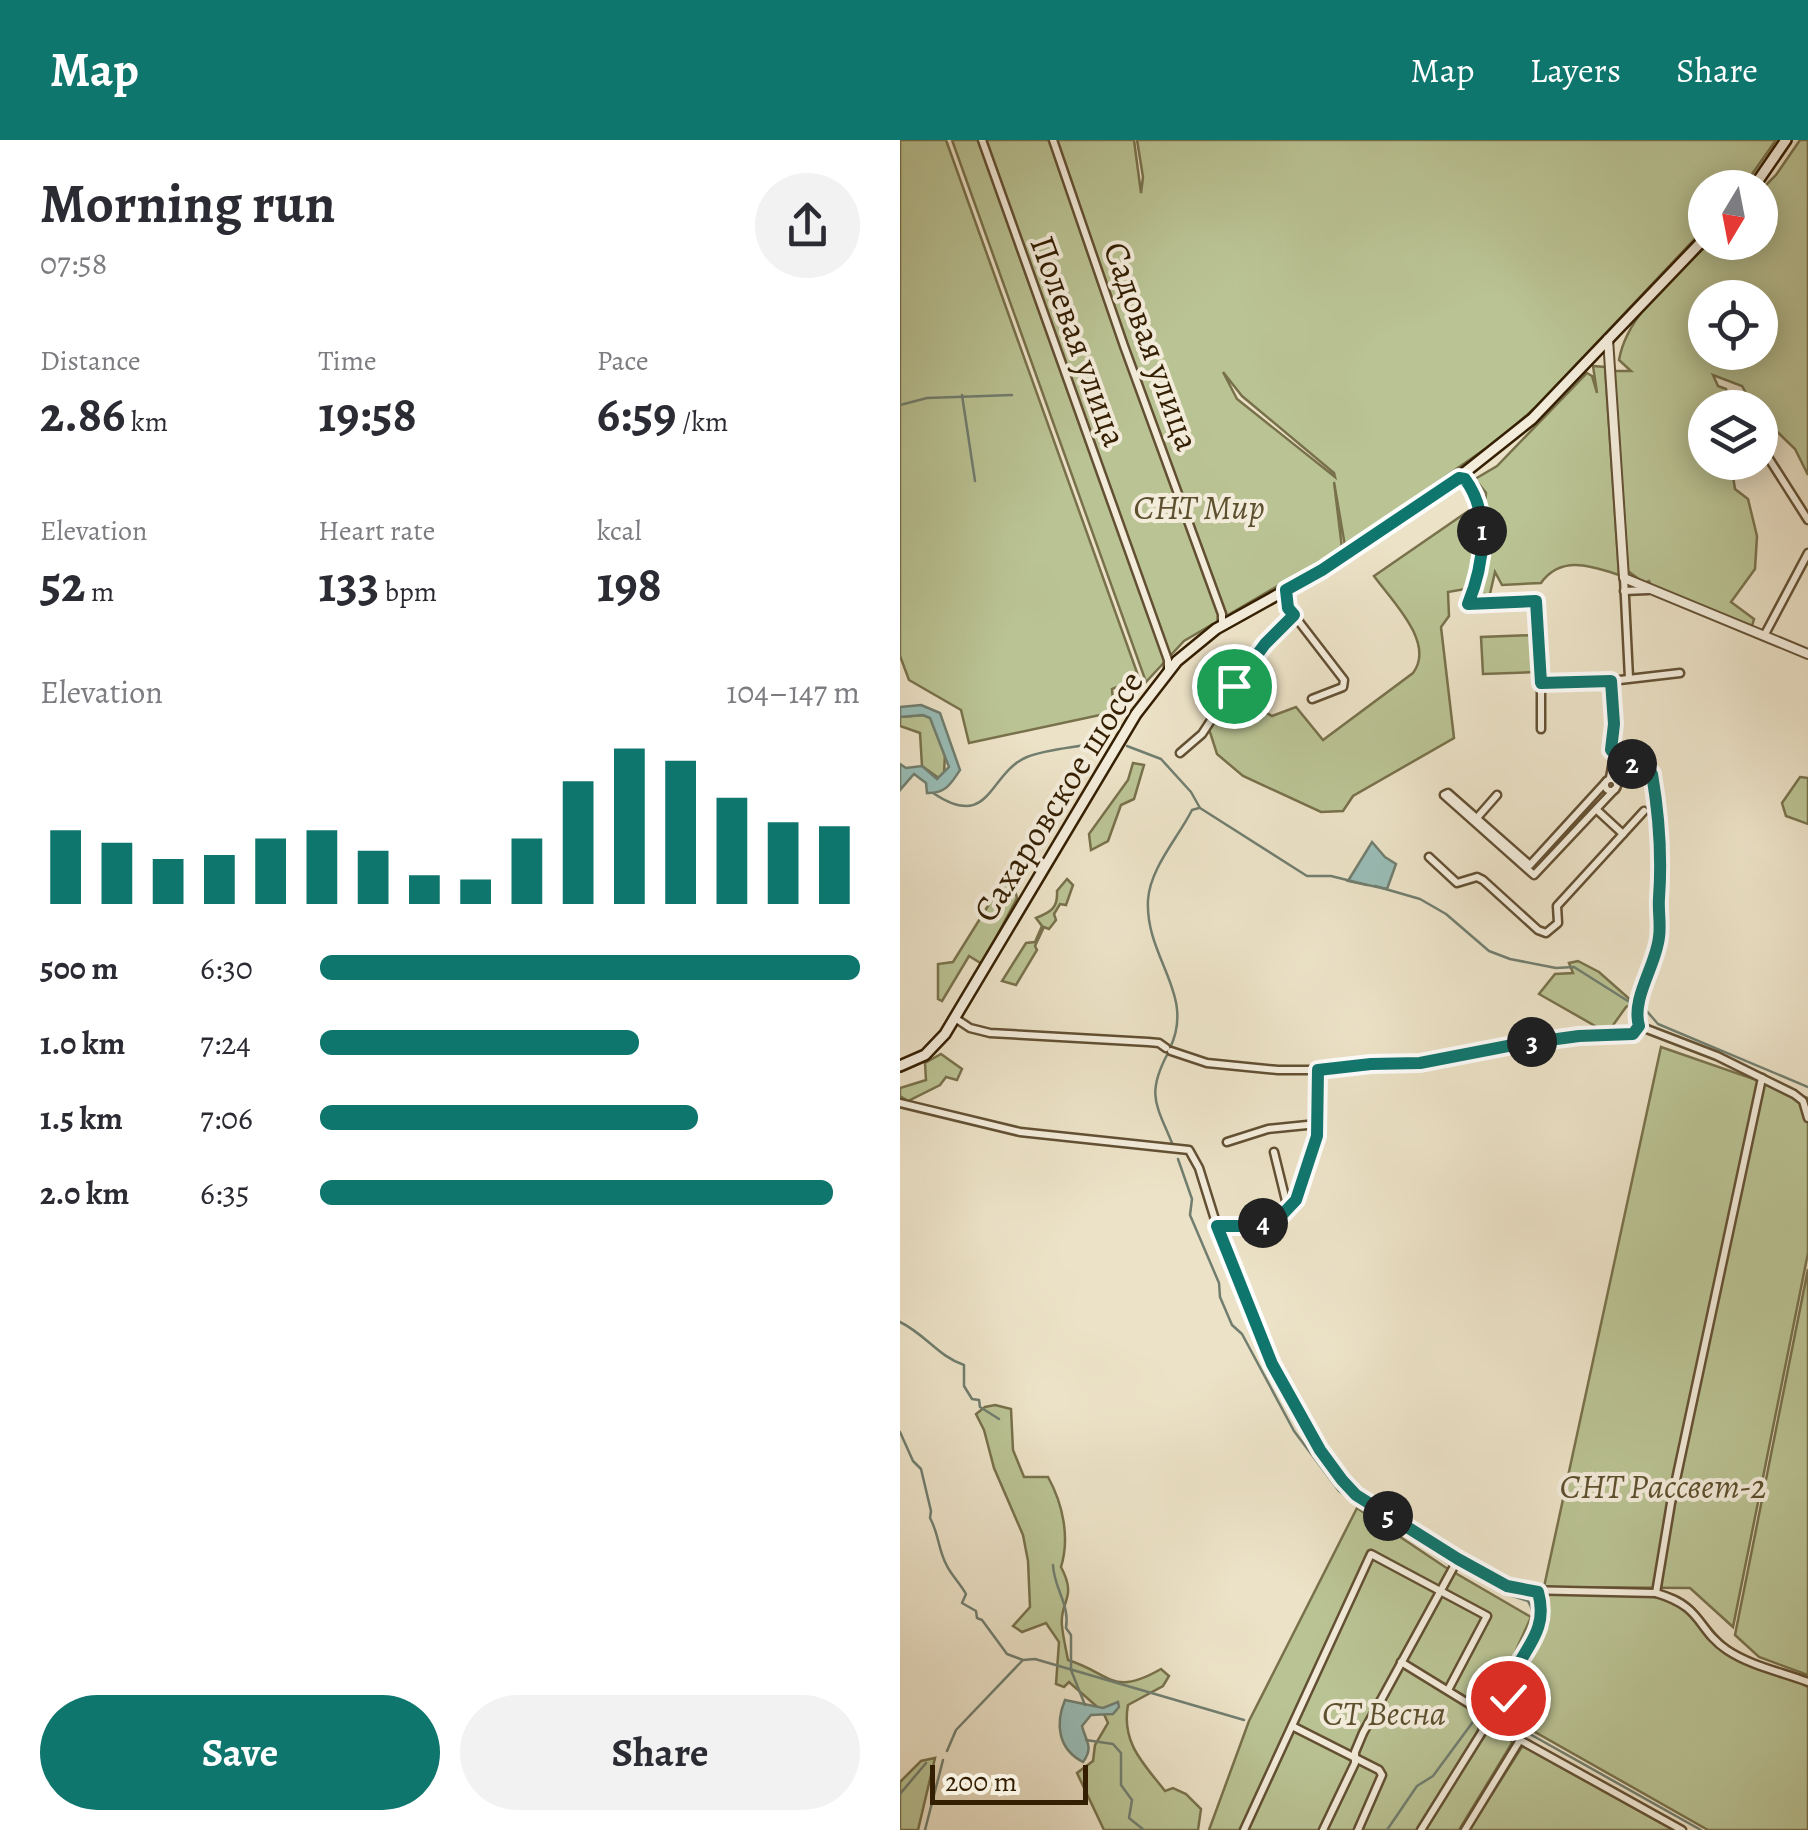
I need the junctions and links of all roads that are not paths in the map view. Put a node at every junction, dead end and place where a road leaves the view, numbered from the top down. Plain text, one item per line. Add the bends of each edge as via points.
1 (982, 140) edge
2 (1053, 140) edge
3 (1786, 140) edge
4 (1765, 170) edge
5 (1688, 256) edge
6 (1608, 340) junction
7 (1778, 473) edge
8 (1459, 478) junction
9 (1808, 520) edge
10 (1808, 553) edge
11 (1624, 578) junction
12 (1286, 590) junction
13 (1651, 590) junction
14 (1624, 591) junction
15 (1294, 615) junction
16 (1222, 626) junction
17 (1764, 636) junction
18 (1808, 654) edge
19 (1168, 671) junction
20 (1680, 673) dead end
21 (1629, 678) junction
22 (1611, 681) junction
23 (1541, 683) junction
24 (1312, 699) dead end
25 (1541, 729) dead end
26 (1613, 753) junction
27 (1180, 754) dead end
28 (1607, 781) junction
29 (1497, 795) dead end
30 (1596, 810) junction
31 (1644, 812) dead end
32 (1476, 819) junction
33 (1623, 834) junction
34 (1428, 857) dead end
35 (955, 1018) junction
36 (1639, 1026) junction
37 (900, 1066) edge
38 (1318, 1070) junction
39 (1762, 1078) junction
40 (900, 1103) edge
41 (1808, 1118) edge
42 (1317, 1124) junction
43 (1227, 1142) dead end
44 (1274, 1152) dead end
45 (1288, 1211) junction
46 (1217, 1226) junction
47 (1458, 1559) junction
48 (1441, 1589) junction
49 (1538, 1592) junction
50 (1656, 1594) junction
51 (1401, 1662) junction
52 (1808, 1682) edge
53 (1448, 1690) junction
54 (1292, 1726) junction
55 (1520, 1740) junction
56 (1354, 1757) junction
57 (1244, 1830) edge
58 (1323, 1830) edge
59 (1358, 1830) edge
60 (1421, 1830) edge
61 (1465, 1830) edge
62 (1682, 1830) edge

1 - 19 street, Полевая улица
2 - 16 street, Садовая улица
3 - 4 main road
5 - 6 main road, Сахаровское шоссе
6 - 8 main road, Сахаровское шоссе via 1514,436
6 - 11 street
7 - 9 street
8 - 12 main road, Сахаровское шоссе
8 - 23 street via 1474,492 1482,522 1468,604 1536,601
10 - 17 street
11 - 13 street
11 - 14 street
12 - 15 street
12 - 16 main road, Сахаровское шоссе
13 - 14 street
13 - 17 street
14 - 21 street
15 - 24 street via 1344,680 1343,687
15 - 27 street
16 - 19 main road, Сахаровское шоссе
17 - 18 street
19 - 35 main road, Сахаровское шоссе
20 - 21 street
21 - 22 street
22 - 23 street
22 - 26 street
23 - 25 street
26 - 28 street
26 - 36 street via 1652,774 1655,793 1660,930 1639,1000
28 - 30 street via 1608,790 1615,789
28 - 32 street via 1530,865
29 - 32 street
30 - 32 street via 1534,875 1444,793
30 - 33 street
31 - 33 street
33 - 34 street via 1557,906 1558,923 1546,933 1483,880 1457,883
35 - 37 main road, Сахаровское шоссе via 930,1050
35 - 38 street via 990,1034 1159,1043 1207,1063
36 - 38 street via 1617,1037 1579,1036 1420,1063
36 - 39 street
38 - 42 street
39 - 41 street via 1799,1098
39 - 50 street
40 - 46 street via 1020,1132 1188,1150
42 - 43 street
42 - 45 street
44 - 45 street
45 - 46 street via 1249,1226
46 - 47 street via 1272,1364 1331,1467 1356,1495
47 - 48 street
47 - 49 street via 1507,1586
48 - 51 street
48 - 53 street via 1487,1616
48 - 54 street via 1370,1554
49 - 50 street
49 - 55 street via 1538,1633 1508,1694 1524,1719
50 - 52 street via 1694,1611 1723,1648
51 - 53 street
51 - 56 street
53 - 60 street via 1486,1723
54 - 56 street
54 - 57 street
55 - 61 street
55 - 62 street
56 - 58 street
56 - 59 street via 1382,1775

